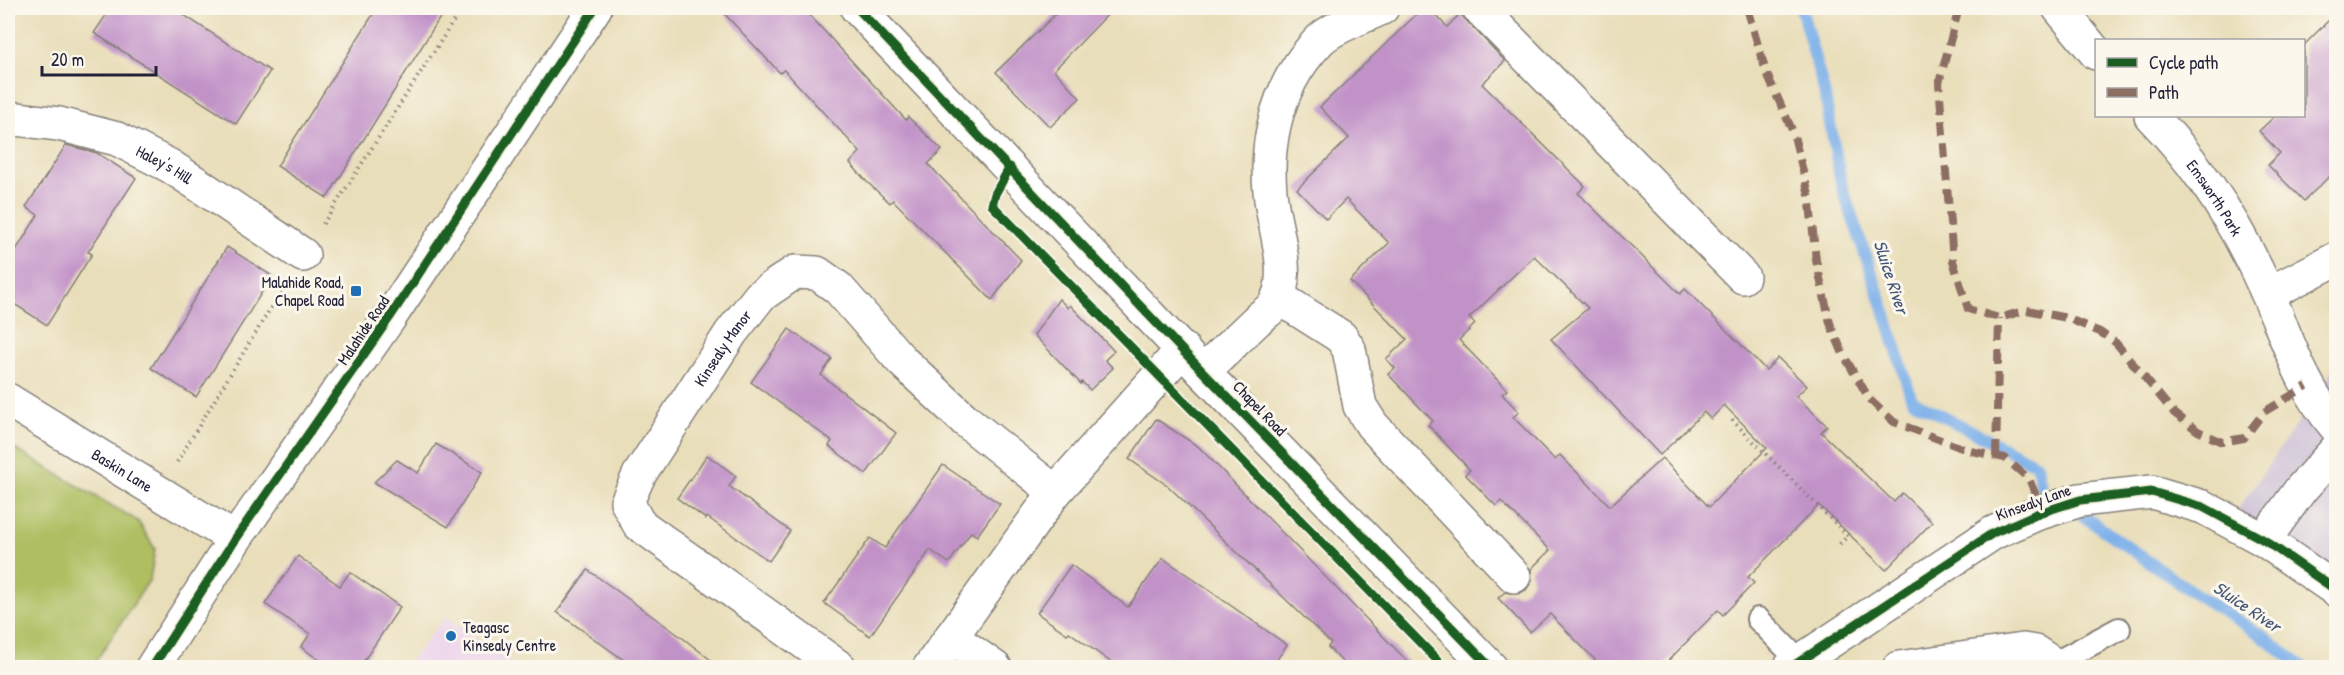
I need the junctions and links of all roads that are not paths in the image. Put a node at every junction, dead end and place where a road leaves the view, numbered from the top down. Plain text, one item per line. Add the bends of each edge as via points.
1 (595, 8) edge
2 (857, 8) edge
3 (1382, 8) edge
4 (1479, 8) edge
5 (2059, 8) edge
6 (1326, 19) edge
7 (2095, 51) edge
8 (2152, 117) edge
9 (8, 118) edge
10 (303, 255) road end
11 (2337, 259) edge
12 (1743, 277) dead end
13 (2266, 290) junction
14 (1278, 297) junction
15 (1193, 361) junction
16 (8, 400) edge
17 (2337, 427) edge
18 (2337, 450) edge
19 (1055, 492) junction
20 (235, 539) junction
21 (2264, 540) junction
22 (1514, 576) dead end
23 (2337, 590) edge
24 (1758, 619) dead end
25 (2119, 629) dead end
26 (951, 637) junction
27 (1795, 664) edge
28 (2055, 664) edge
29 (152, 668) edge
30 (840, 668) edge
31 (929, 668) edge
32 (995, 668) edge
33 (1491, 668) edge
34 (1899, 668) edge

1 - 20 street, Malahide Road via 390,317
2 - 15 street, Chapel Road
3 - 6 street
4 - 12 street
5 - 7 street
6 - 14 street via 1318,41 1281,100 1270,141 1268,190 1281,267
8 - 13 street, Emsworth Park via 2176,141 2210,189
9 - 10 street, Haley's Hill via 59,124 117,140 170,166
11 - 13 street via 2272,292
13 - 17 street, Emsworth Park via 2311,394
14 - 15 street via 1275,304
14 - 22 street via 1341,338 1349,349 1360,406 1372,425
15 - 19 street
15 - 33 street, Chapel Road
16 - 20 street, Baskin Lane
18 - 21 street via 2301,489
19 - 26 street
19 - 30 street, Kinsealy Manor via 965,420 902,361 838,288 817,273 795,272 760,296 731,333 651,456 627,502 639,524
20 - 29 street, Malahide Road
21 - 23 street, Kinsealy Lane
21 - 27 street, Kinsealy Lane via 2203,507 2152,492 2080,500 1994,533
24 - 27 lane
25 - 28 lane
26 - 31 street
26 - 32 street
28 - 34 street via 2023,650

